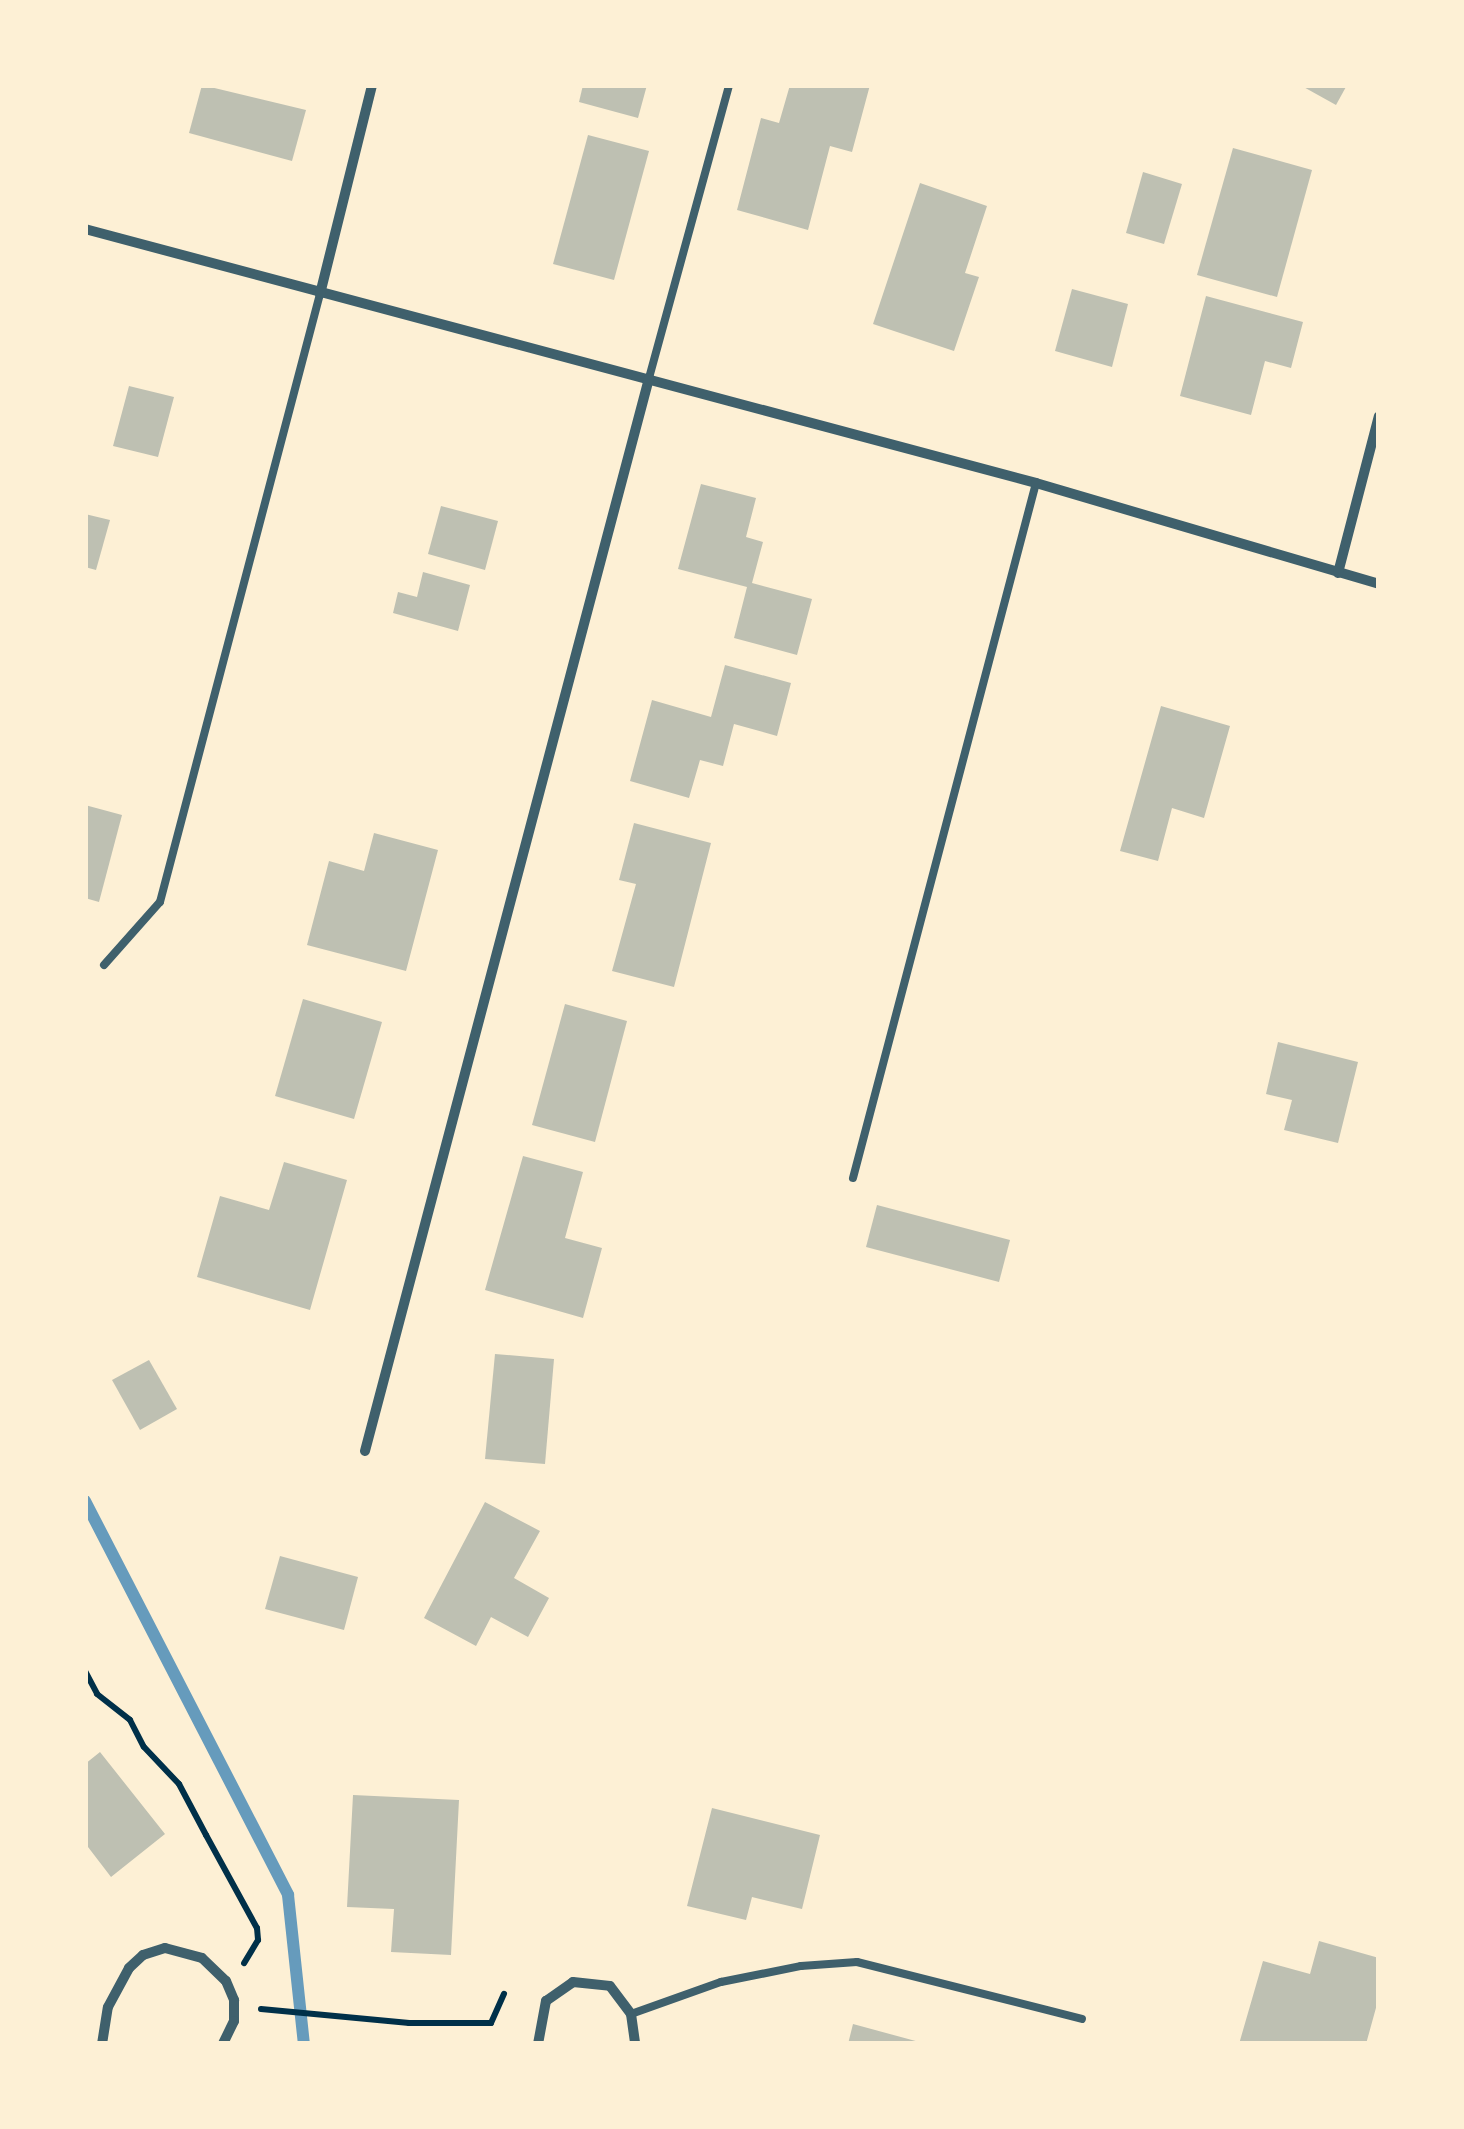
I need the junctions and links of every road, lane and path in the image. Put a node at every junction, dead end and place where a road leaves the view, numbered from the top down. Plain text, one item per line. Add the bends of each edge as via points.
1 (372, 85) edge
2 (728, 85) edge
3 (85, 229) edge
4 (320, 294) junction
5 (648, 378) junction
6 (1379, 416) edge
7 (1036, 483) junction
8 (1338, 573) junction
9 (1379, 584) edge
10 (104, 965) dead end
11 (852, 1178) dead end
12 (366, 1451) dead end
13 (85, 1671) edge
14 (242, 1960) dead end
15 (504, 1994) dead end
16 (256, 2008) dead end
17 (631, 2014) junction
18 (1082, 2019) dead end
19 (102, 2044) edge
20 (224, 2044) edge
21 (538, 2044) edge
22 (635, 2044) edge

1 - 4 street
2 - 5 lane
3 - 4 street
4 - 5 street
4 - 10 lane via 160,902
5 - 7 street
5 - 12 street
6 - 8 street
7 - 8 street
7 - 11 lane
8 - 9 street
13 - 14 path via 96,1694 130,1720 144,1747 179,1784 257,1928 254,1948
15 - 16 path via 491,2024
17 - 18 lane via 721,1982 858,1962
17 - 21 street via 610,1986 573,1982 546,2001
17 - 22 street
19 - 20 street via 108,2007 130,1968 164,1948 202,1958 226,1981 234,2022

